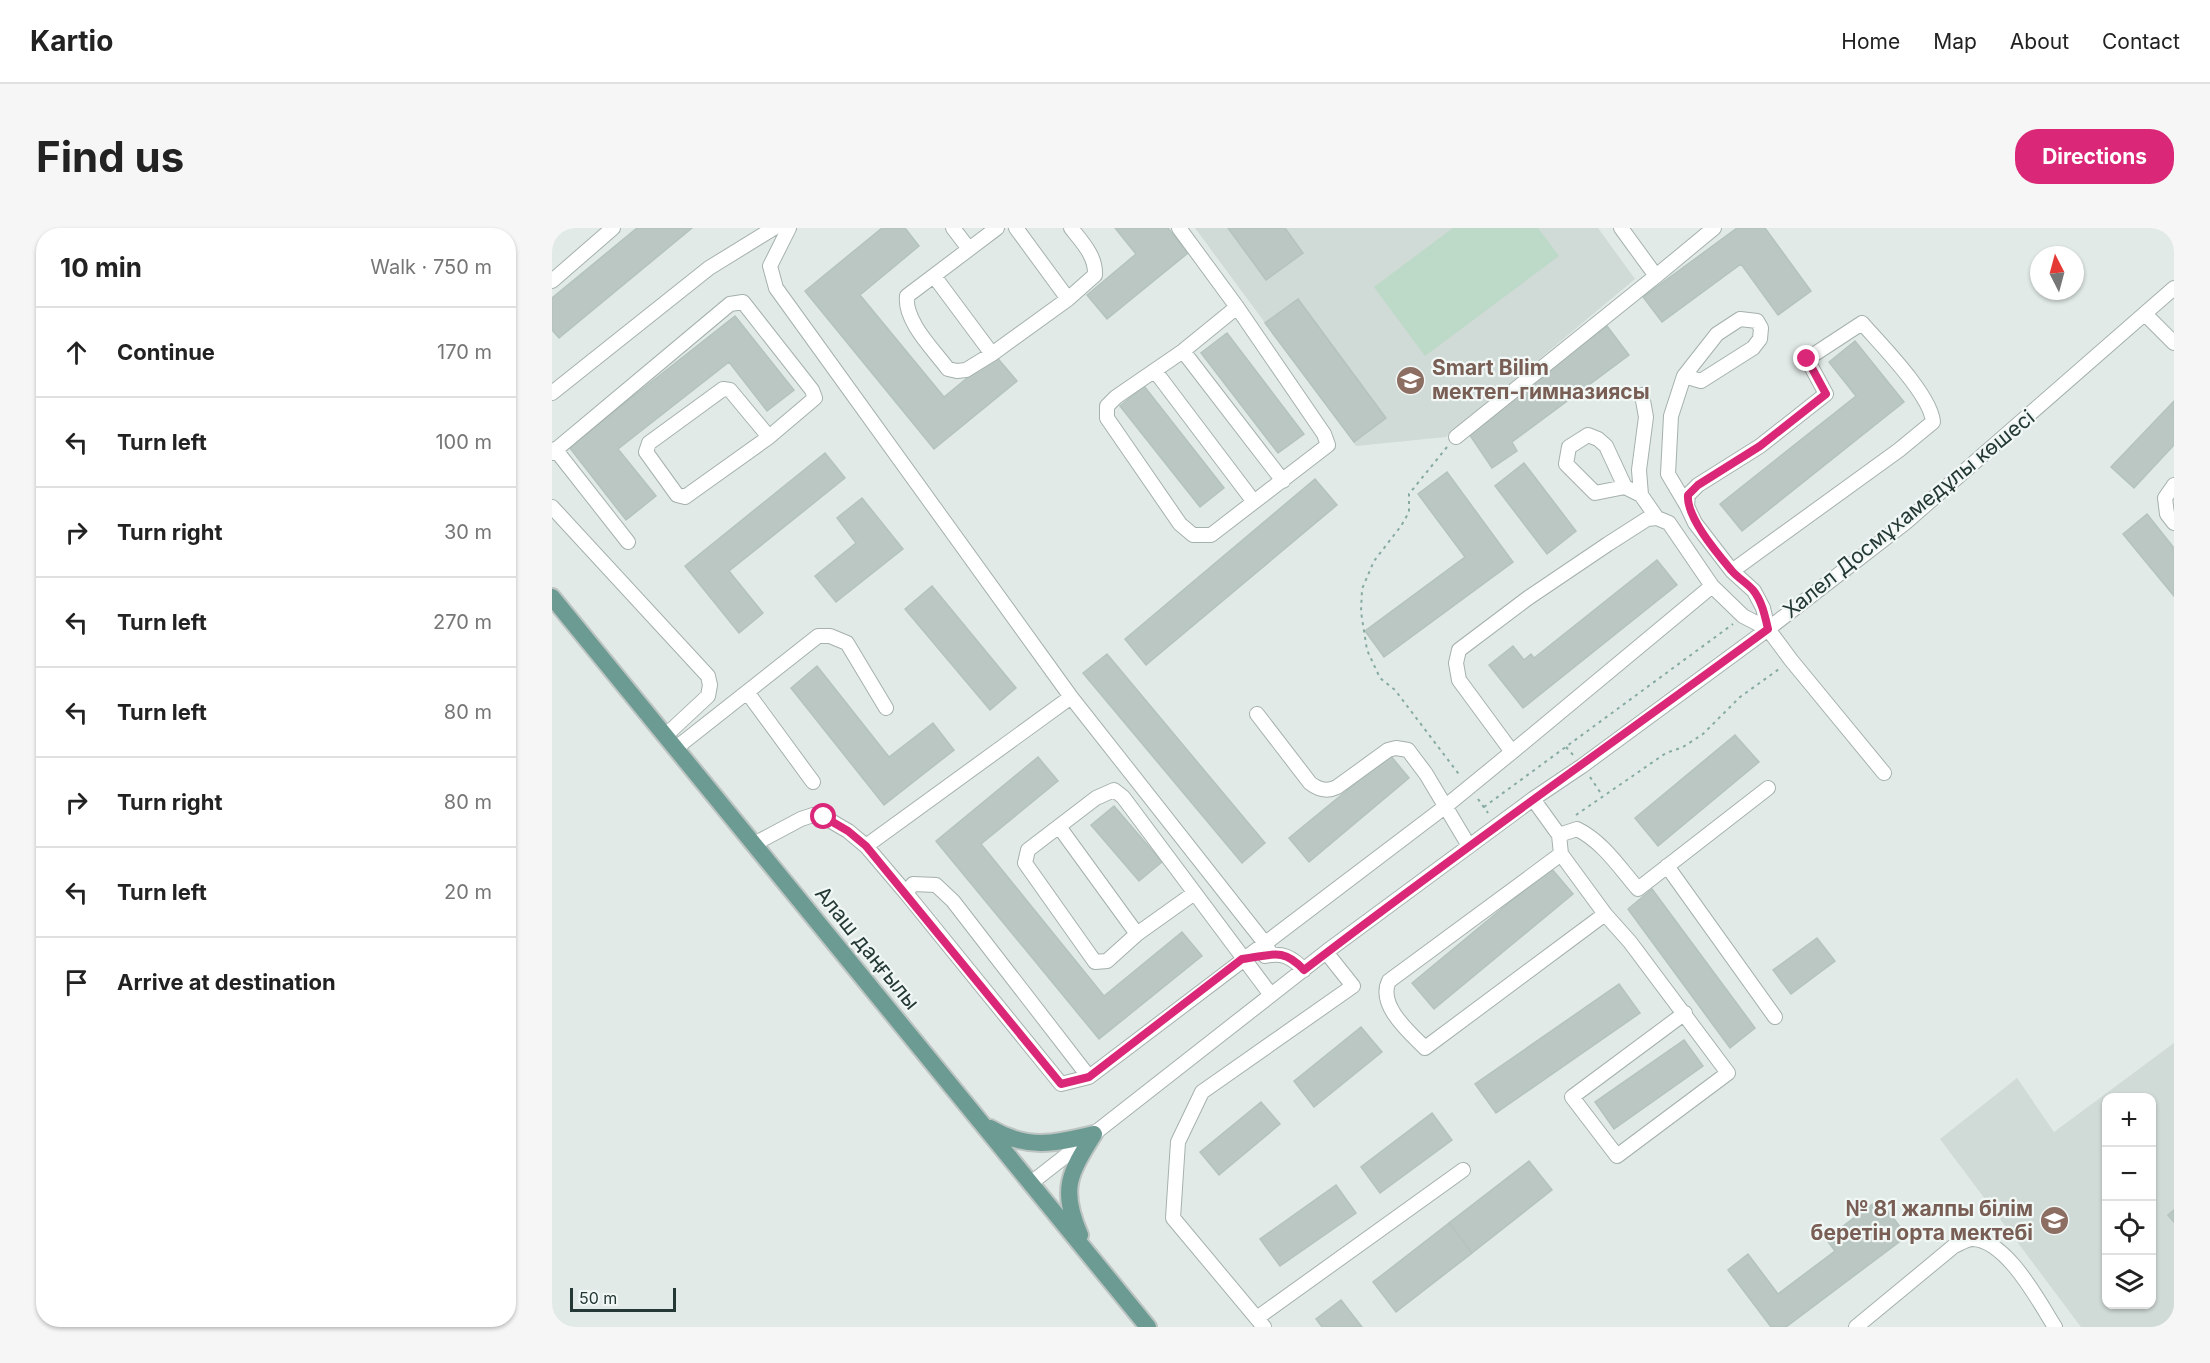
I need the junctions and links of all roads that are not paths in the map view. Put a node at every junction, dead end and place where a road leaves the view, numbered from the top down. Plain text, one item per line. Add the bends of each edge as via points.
1 (613, 228) edge
2 (774, 228) edge
3 (789, 228) edge
4 (953, 228) edge
5 (997, 228) edge
6 (1016, 228) edge
7 (1071, 228) edge
8 (1179, 228) edge
9 (1621, 228) edge
10 (1714, 228) edge
11 (969, 249) junction
12 (934, 276) junction
13 (1656, 276) junction
14 (552, 281) edge
15 (2174, 288) edge
16 (1068, 299) junction
17 (1237, 307) junction
18 (2146, 315) junction
19 (2174, 343) edge
20 (1183, 351) junction
21 (992, 354) junction
22 (1155, 371) junction
23 (1684, 376) junction
24 (554, 386) edge
25 (1642, 395) dead end
26 (769, 436) junction
27 (1456, 437) road end
28 (554, 451) edge
29 (1283, 481) junction
30 (2174, 484) edge
31 (1625, 487) junction
32 (1641, 495) junction
33 (1254, 502) junction
34 (1687, 506) junction
35 (552, 507) edge
36 (1657, 518) junction
37 (2174, 523) edge
38 (627, 542) dead end
39 (1732, 571) junction
40 (1712, 586) junction
41 (552, 597) edge
42 (1768, 629) junction
43 (747, 692) junction
44 (1071, 697) junction
45 (886, 708) dead end
46 (1257, 714) dead end
47 (670, 742) junction
48 (1512, 752) junction
49 (1884, 773) dead end
50 (813, 782) dead end
51 (1768, 788) dead end
52 (1533, 799) junction
53 (1446, 806) junction
54 (1060, 828) junction
55 (1558, 832) junction
56 (754, 844) junction
57 (866, 846) junction
58 (1469, 846) junction
59 (1561, 854) junction
60 (1667, 866) junction
61 (906, 893) junction
62 (1193, 894) junction
63 (1605, 915) junction
64 (1137, 934) junction
65 (1268, 948) junction
66 (1326, 952) junction
67 (1242, 959) junction
68 (1304, 970) junction
69 (1271, 995) junction
70 (1685, 1013) junction
71 (1775, 1017) dead end
72 (1089, 1077) junction
73 (982, 1123) junction
74 (1094, 1134) junction
75 (1463, 1170) dead end
76 (1030, 1183) junction
77 (1087, 1253) junction
78 (1260, 1323) edge
79 (1148, 1327) edge
80 (1856, 1327) edge
81 (2055, 1327) edge

1 - 14 street
2 - 24 street via 710,268
3 - 44 street via 770,266 776,288
4 - 11 street
5 - 11 street
6 - 16 street
7 - 16 street via 1088,249 1095,274
8 - 17 street
9 - 13 street
10 - 13 street
11 - 12 street
12 - 21 street
12 - 21 street via 907,296 910,319 948,369 966,370
13 - 27 street
15 - 18 street, Халел Досмұхамедұлы көшесі
16 - 21 street
17 - 20 street
17 - 29 street via 1328,445
18 - 19 street
18 - 42 street, Халел Досмұхамедұлы көшесі via 1905,523
20 - 22 street
20 - 29 street
22 - 33 street
22 - 33 street via 1116,397 1107,406 1107,418 1180,524 1193,535 1211,535
23 - 23 street via 1718,334 1740,319 1757,321 1760,339 1753,348 1701,381
23 - 34 street via 1671,416 1668,474
25 - 32 street via 1646,417 1639,470
26 - 26 street via 685,497 677,495 646,452 649,443 723,388 730,390
26 - 28 street via 815,398 743,302 730,304
28 - 38 street
29 - 33 street
30 - 37 street via 2164,498 2167,514
31 - 31 street via 1595,493 1566,464 1569,447 1588,435 1598,439 1606,446
31 - 32 street
32 - 36 street
34 - 39 street via 1695,523
34 - 39 street via 1688,495 1698,485 1760,446 1826,394 1807,359 1862,323 1919,390 1933,422
35 - 47 street via 708,676 708,696
36 - 40 street via 1669,523
36 - 48 street via 1647,519 1590,556 1459,650 1459,680
39 - 42 street via 1754,591
40 - 42 street via 1743,616
40 - 48 street
41 - 47 main road, Алаш даңғылы
42 - 49 street
42 - 52 street, Халел Досмұхамедұлы көшесі
43 - 45 street via 818,636 830,636 847,643
43 - 47 street
43 - 50 street
44 - 57 street
44 - 65 street
46 - 53 street via 1319,790 1332,790 1396,748 1408,750
47 - 56 main road, Алаш даңғылы
48 - 53 street
51 - 60 street
52 - 55 street
52 - 58 street, Халел Досмұхамедұлы көшесі
53 - 58 street
53 - 65 street
54 - 62 street via 1096,798 1114,790
54 - 64 street
54 - 64 street via 1028,850 1025,863 1095,962 1107,961
55 - 59 street
55 - 60 street via 1577,829 1589,835 1638,889
56 - 57 street via 813,815 848,831
56 - 73 main road, Алаш даңғылы
57 - 61 street
58 - 66 street, Халел Досмұхамедұлы көшесі
59 - 63 street
59 - 63 street via 1389,981 1388,1001 1395,1014 1425,1048
60 - 71 street
61 - 72 street via 1061,1084
61 - 72 street via 914,884 936,885 954,901
62 - 64 street
62 - 67 street
63 - 70 street
65 - 67 street
65 - 68 street via 1293,958
66 - 68 street, Халел Досмұхамедұлы көшесі
66 - 78 street via 1353,986 1202,1092 1178,1142 1173,1218
67 - 69 street
67 - 72 street
68 - 69 street, Халел Досмұхамедұлы көшесі
69 - 74 street, Халел Досмұхамедұлы көшесі
70 - 70 street via 1728,1073 1617,1156 1572,1097
73 - 74 main road via 1008,1138 1035,1143 1062,1142
73 - 76 main road, Алаш даңғылы
74 - 76 street, Халел Досмұхамедұлы көшесі
74 - 77 main road via 1076,1162 1068,1189 1068,1203
75 - 78 street
76 - 77 main road, Алаш даңғылы
77 - 79 main road, Алаш даңғылы
80 - 81 street via 1954,1246 1971,1239 1989,1245 2013,1263

